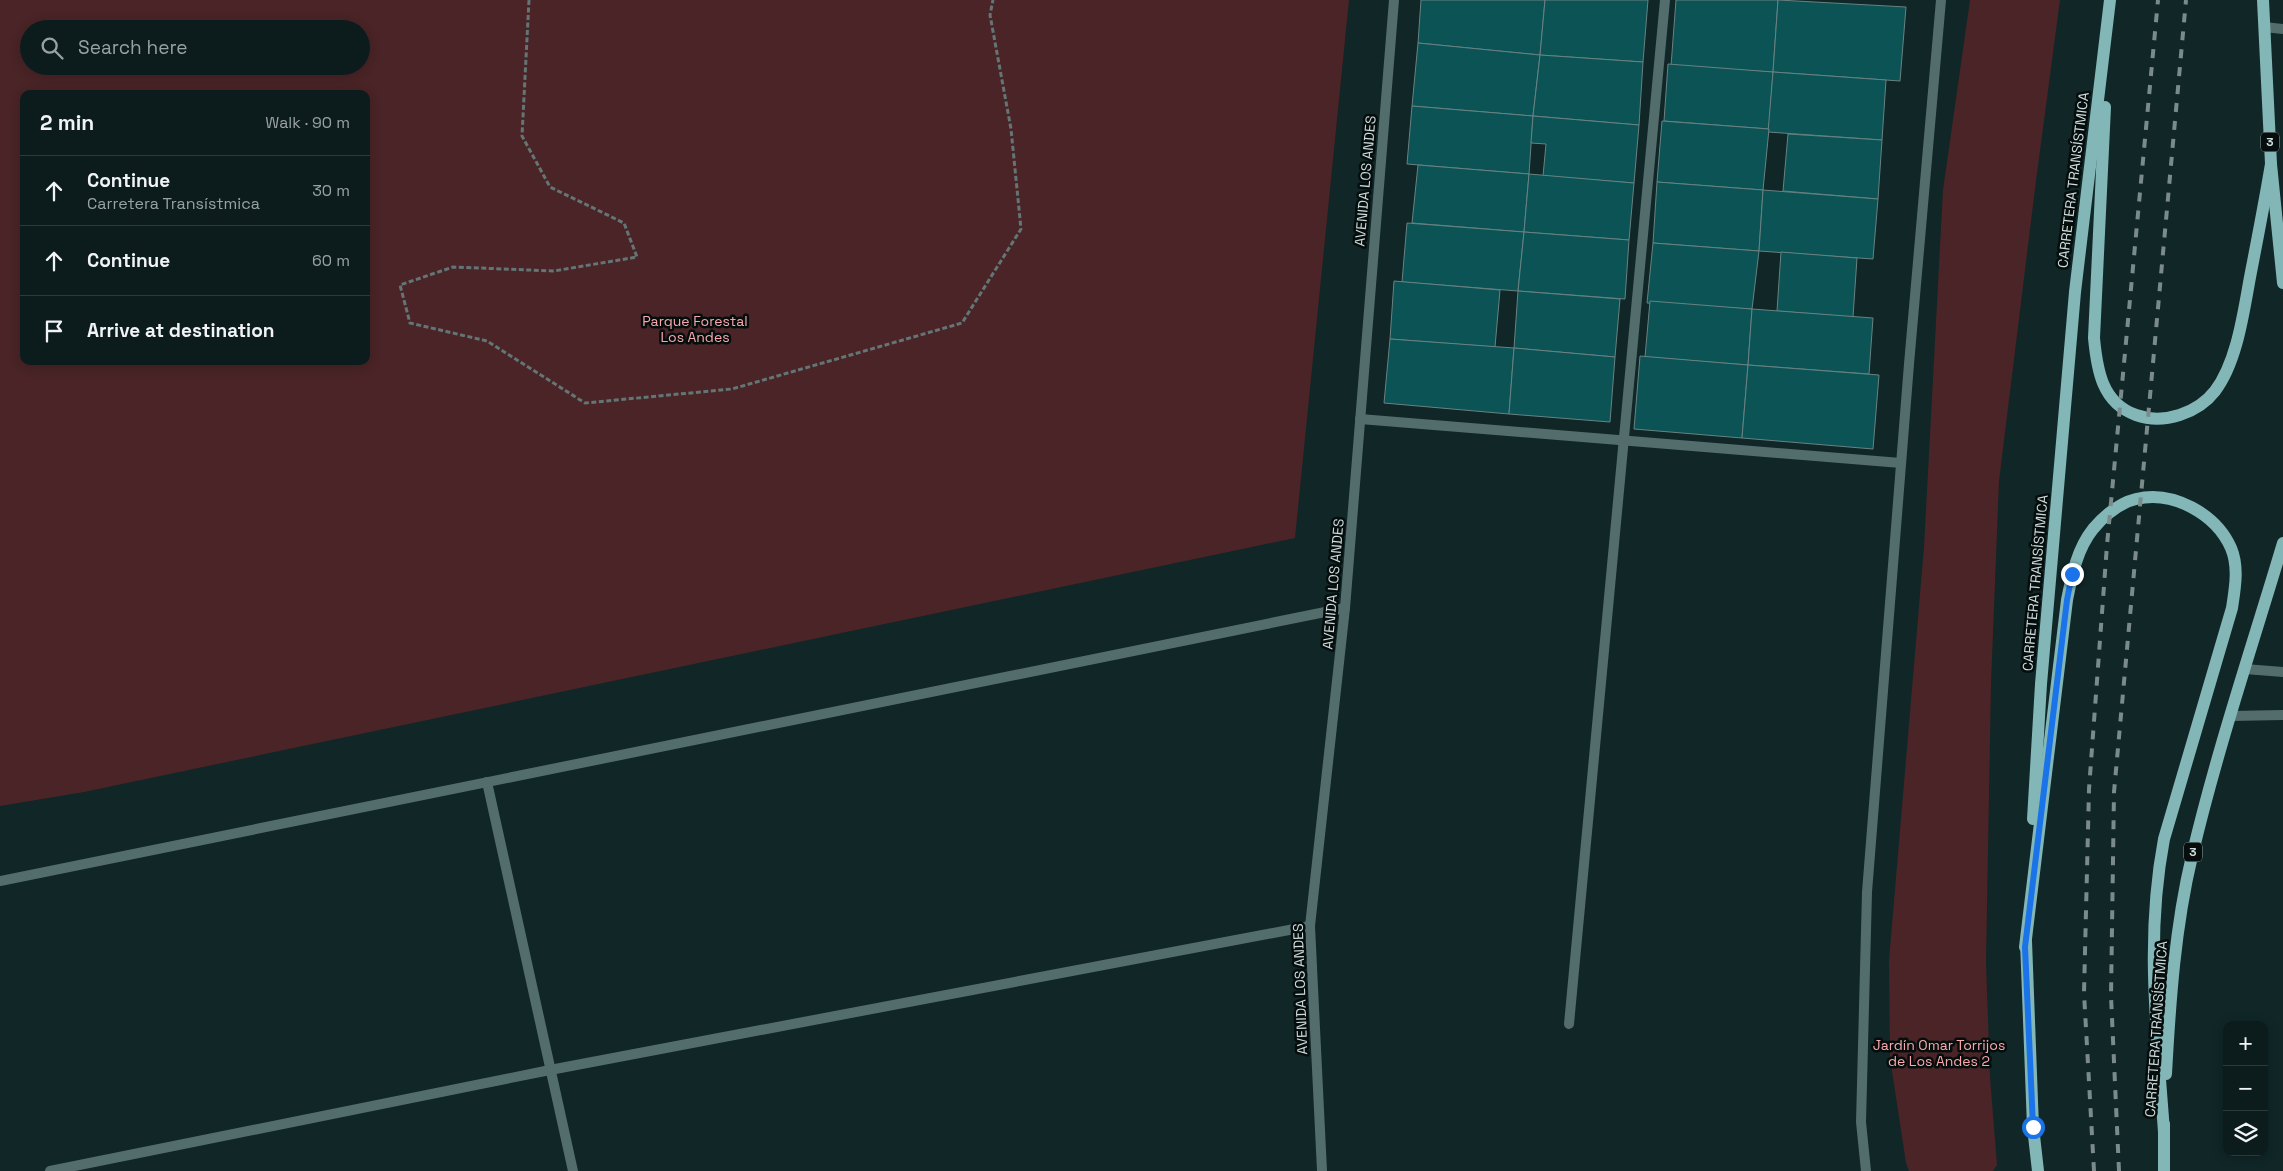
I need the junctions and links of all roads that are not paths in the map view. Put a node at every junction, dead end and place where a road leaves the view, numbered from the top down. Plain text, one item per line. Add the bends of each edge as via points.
1 (1394, 0) edge
2 (1665, 0) edge
3 (1941, 0) edge
4 (2110, 0) edge
5 (2262, 0) edge
6 (2264, 27) junction
7 (2283, 29) edge
8 (2271, 164) junction
9 (2283, 283) edge
10 (1360, 419) junction
11 (1623, 441) junction
12 (1901, 463) junction
13 (2283, 543) edge
14 (1345, 608) junction
15 (2245, 669) junction
16 (2283, 672) edge
17 (2283, 715) edge
18 (2231, 716) junction
19 (486, 782) junction
20 (0, 881) edge
21 (1310, 926) junction
22 (2025, 947) junction
23 (1569, 1024) dead end
24 (550, 1070) junction
25 (2164, 1132) junction
26 (50, 1171) edge
27 (573, 1171) edge
28 (1322, 1171) edge
29 (1866, 1171) edge
30 (2038, 1171) edge
31 (2164, 1171) edge

1 - 10 street, AVENIDA LOS ANDES
2 - 11 street
3 - 12 street
4 - 8 main road via 2094,338 2105,390 2112,401 2124,410 2138,416 2168,418 2192,410 2203,404 2226,372 2245,307
4 - 22 main road, CARRETERA TRANSÍSTMICA via 2075,292 2041,684
5 - 6 main road, 3
6 - 7 street
6 - 8 main road, 3
8 - 9 main road, 3
10 - 11 street
10 - 14 street, AVENIDA LOS ANDES
11 - 12 street
11 - 23 street
12 - 29 street via 1867,892 1861,1122
13 - 15 main road, CARRETERA TRANSÍSTMICA / 3
14 - 19 street
14 - 21 street, AVENIDA LOS ANDES
15 - 16 street
15 - 18 main road, CARRETERA TRANSÍSTMICA / 3
17 - 18 street
18 - 25 main road, CARRETERA TRANSÍSTMICA / 3 via 2192,856 2178,934 2169,1012
19 - 20 street
19 - 24 street
21 - 24 street
21 - 28 street, AVENIDA LOS ANDES
22 - 25 main road via 2067,600 2079,551 2092,530 2120,506 2137,499 2159,498 2180,502 2200,511 2218,526 2231,548 2236,584 2232,608 2164,839 2157,877 2152,972
22 - 30 main road, CARRETERA TRANSÍSTMICA
24 - 26 street
24 - 27 street
25 - 31 main road, CARRETERA TRANSÍSTMICA / 3

